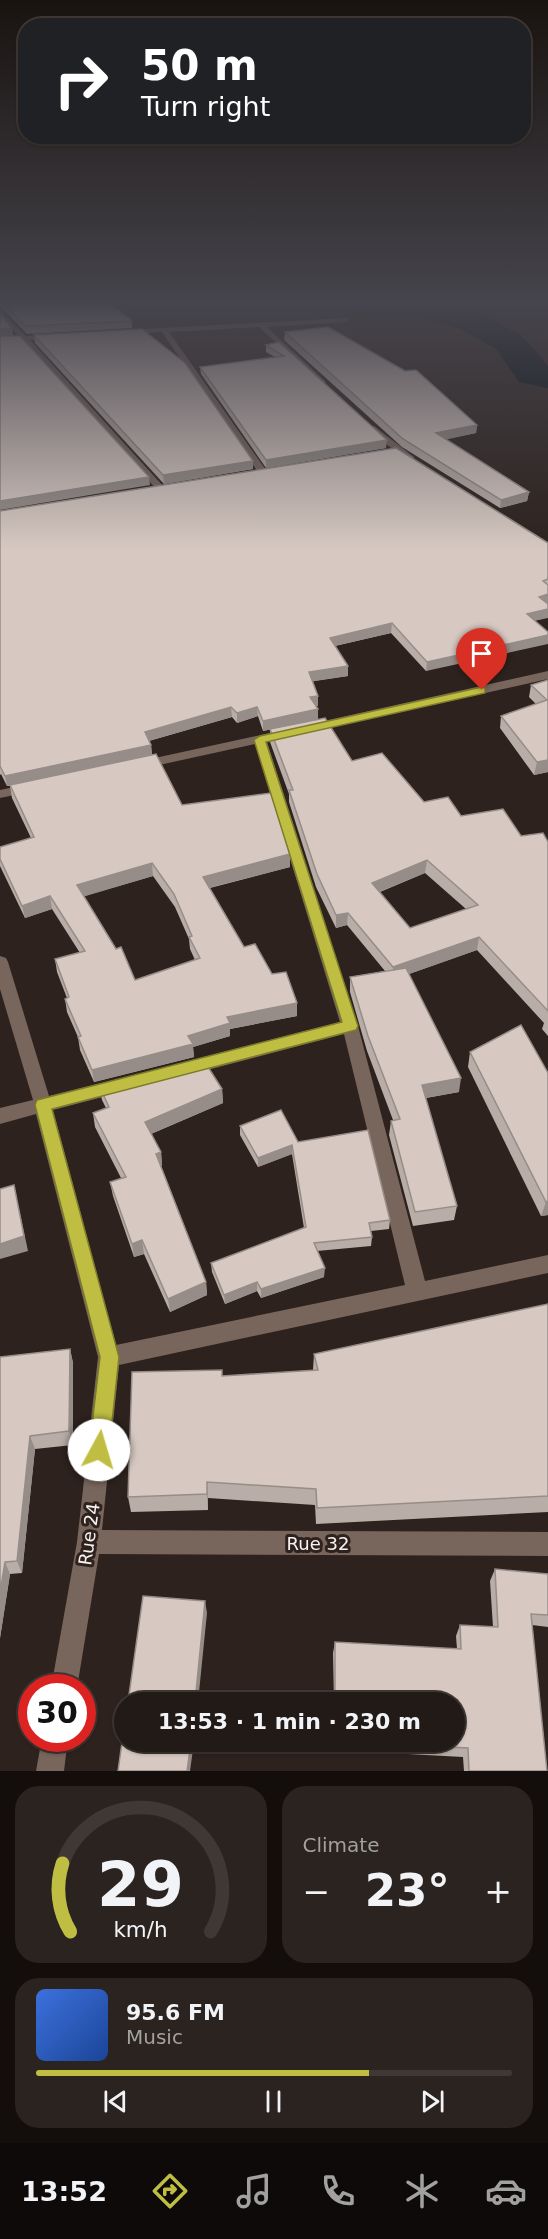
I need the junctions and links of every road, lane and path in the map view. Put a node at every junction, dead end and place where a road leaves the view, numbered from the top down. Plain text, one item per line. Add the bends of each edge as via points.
1 (67, 386) edge
2 (203, 386) edge
3 (326, 386) edge
4 (331, 390) edge
5 (365, 423) edge
6 (398, 451) junction
7 (387, 453) edge
8 (418, 464) edge
9 (274, 471) edge
10 (263, 472) junction
11 (252, 474) edge
12 (172, 487) edge
13 (161, 489) junction
14 (150, 491) edge
15 (548, 675) edge
16 (260, 740) junction
17 (124, 768) edge
18 (45, 785) edge
19 (0, 795) edge
20 (0, 962) edge
21 (350, 1026) junction
22 (168, 1073) edge
23 (134, 1082) edge
24 (43, 1105) junction
25 (0, 1116) edge
26 (548, 1264) edge
27 (417, 1291) junction
28 (110, 1357) junction
29 (88, 1542) junction
30 (548, 1544) edge
31 (66, 1674) edge
32 (53, 1752) edge
33 (50, 1771) edge

1 - 13 street
2 - 10 street
3 - 4 street
5 - 6 street
6 - 7 street
6 - 8 street
9 - 10 street
10 - 11 street
12 - 13 street
13 - 14 street
15 - 16 street
16 - 17 street
16 - 21 street
18 - 19 street
20 - 24 street, Rue 24
21 - 22 street
21 - 27 street
23 - 24 street
24 - 25 street
24 - 28 street, Rue 24
26 - 27 street
27 - 28 street
28 - 29 street, Rue 24
29 - 30 street, Rue 32
29 - 31 street, Rue 24
32 - 33 street

